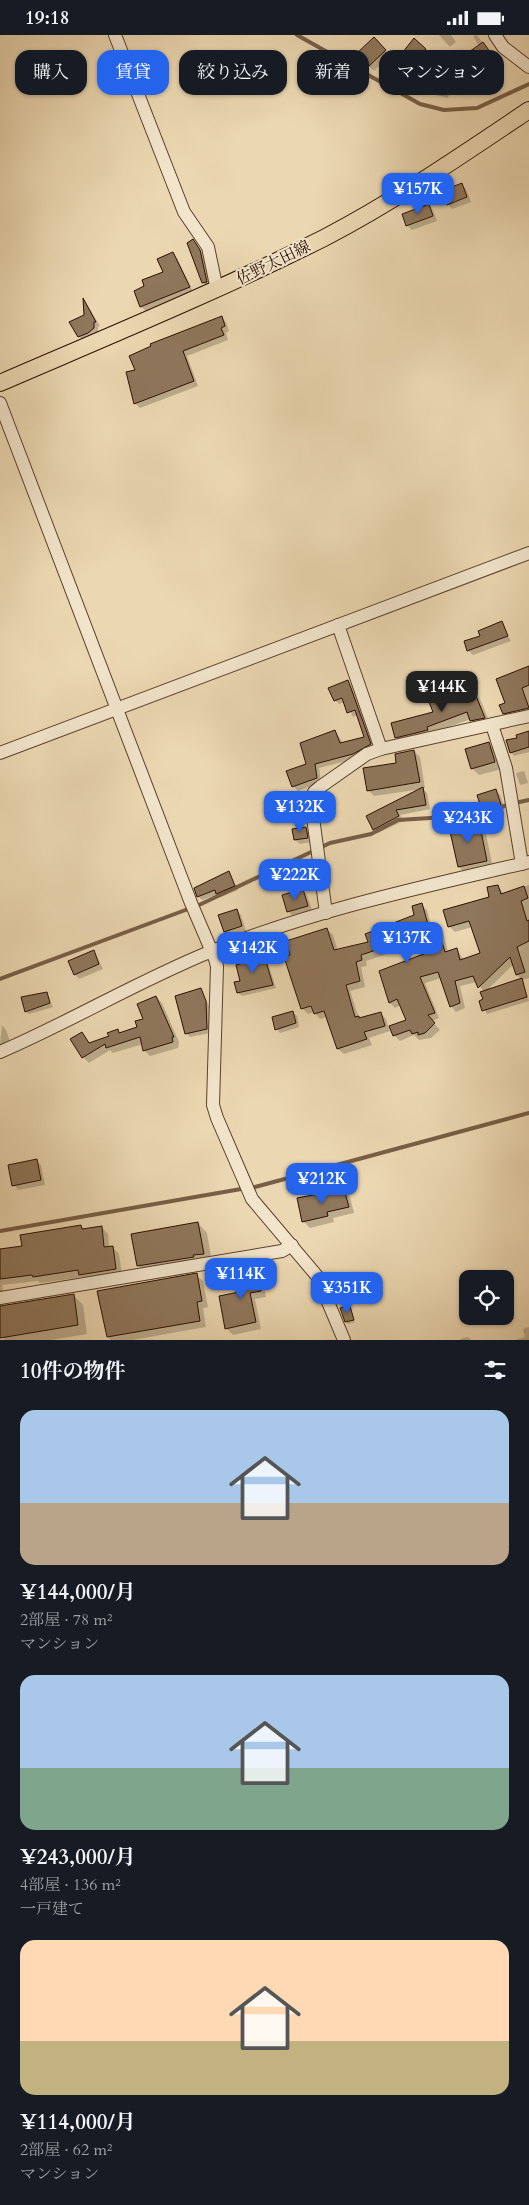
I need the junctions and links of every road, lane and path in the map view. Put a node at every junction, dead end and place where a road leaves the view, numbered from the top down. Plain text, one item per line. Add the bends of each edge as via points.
1 (115, 35) edge
2 (495, 35) edge
3 (529, 67) edge
4 (529, 110) edge
5 (217, 290) junction
6 (0, 383) edge
7 (0, 403) edge
8 (529, 553) edge
9 (338, 625) junction
10 (117, 710) junction
11 (529, 716) edge
12 (492, 725) junction
13 (381, 749) junction
14 (0, 753) edge
15 (525, 863) edge
16 (326, 913) junction
17 (210, 952) junction
18 (0, 1052) edge
19 (292, 1245) junction
20 (0, 1298) edge
21 (344, 1340) edge

1 - 5 street via 184,212 208,247
2 - 3 street via 503,47
4 - 5 main road, 佐野太田線 via 391,200 325,237
5 - 6 main road, 佐野太田線
7 - 10 street
8 - 9 street
9 - 10 street
9 - 13 street
10 - 14 street
10 - 17 street
11 - 12 street
12 - 13 street
12 - 15 street via 506,768
13 - 16 street via 352,764 314,792 311,803
15 - 16 street via 423,886
16 - 17 street
17 - 18 street
17 - 19 street via 216,966 213,1105 250,1193 264,1217
19 - 20 street via 282,1251
19 - 21 street via 317,1276

